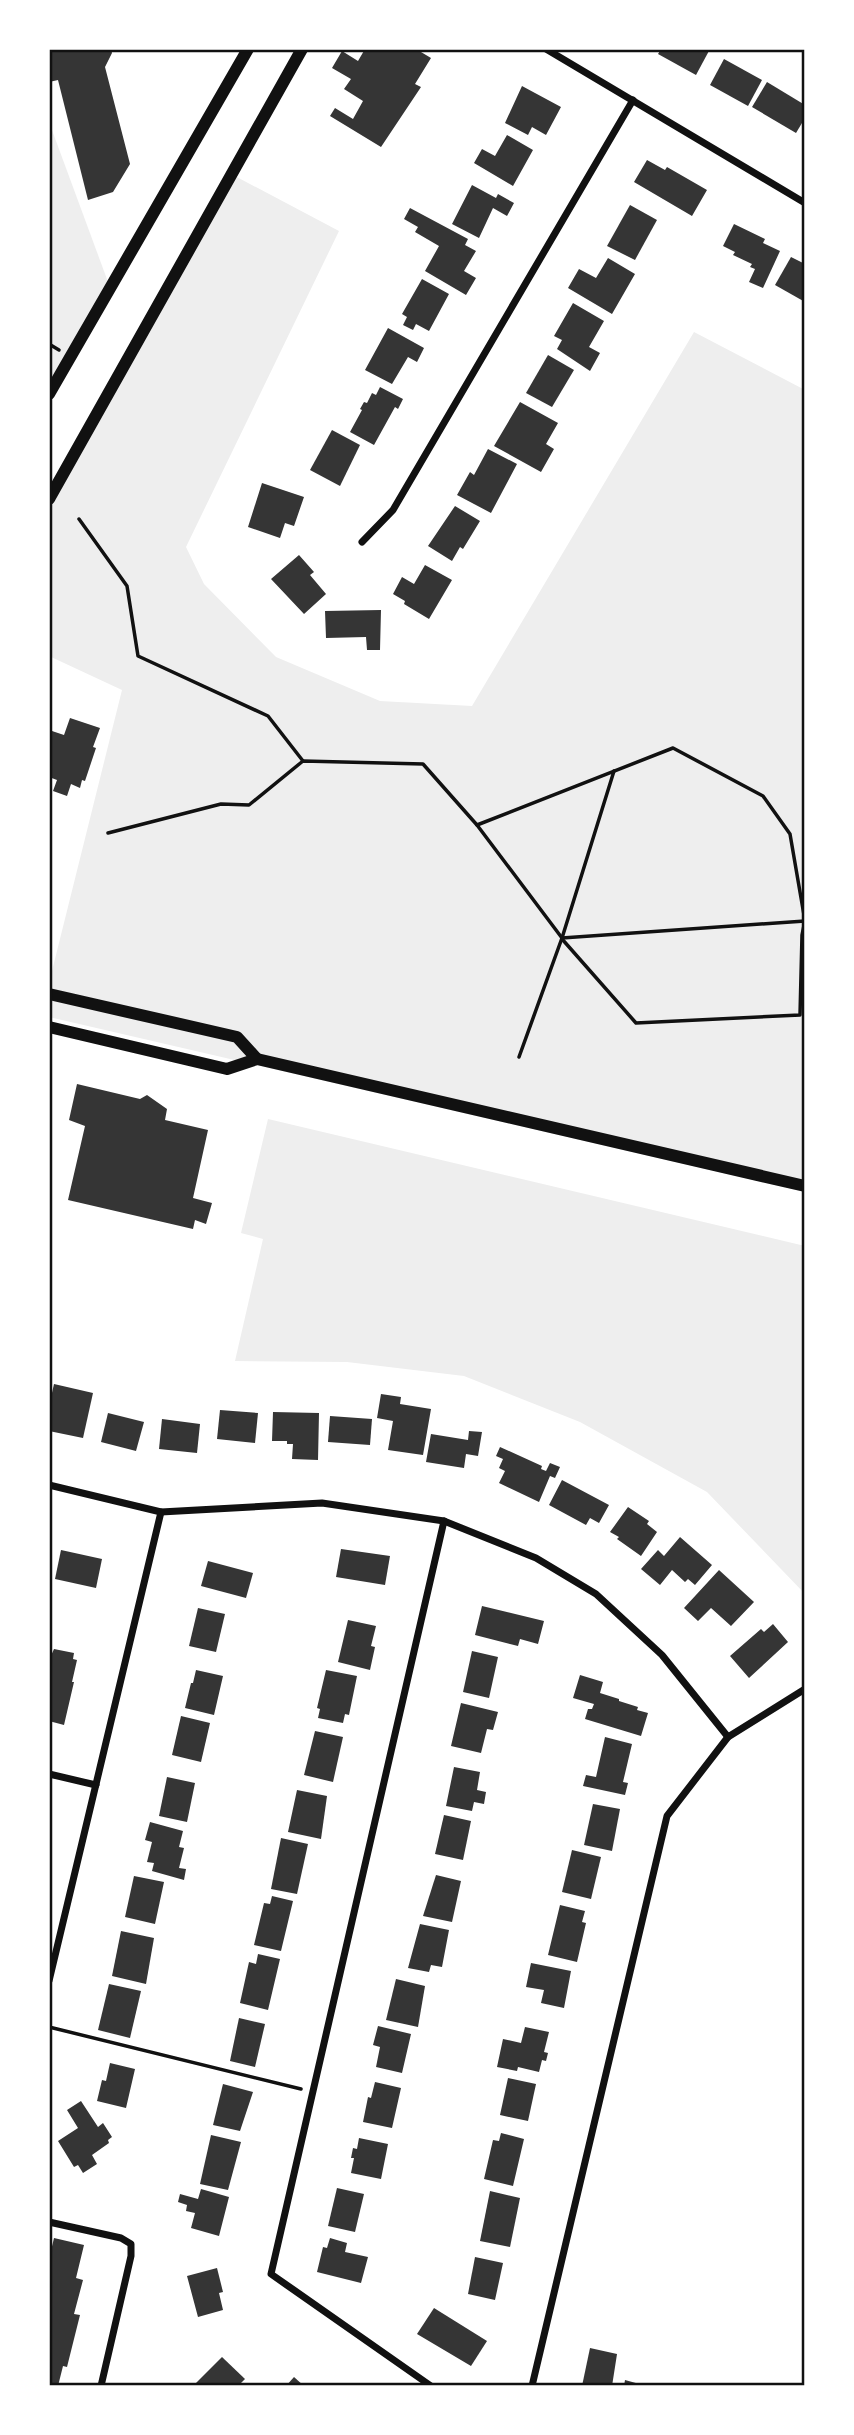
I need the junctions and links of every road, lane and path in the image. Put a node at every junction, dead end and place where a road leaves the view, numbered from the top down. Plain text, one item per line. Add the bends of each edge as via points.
1 (248, 49) edge
2 (302, 49) edge
3 (545, 49) edge
4 (634, 100) junction
5 (805, 203) edge
6 (49, 394) edge
7 (49, 499) edge
8 (79, 519) dead end
9 (362, 542) dead end
10 (303, 761) junction
11 (614, 771) junction
12 (477, 825) junction
13 (108, 833) dead end
14 (805, 921) edge
15 (562, 938) junction
16 (49, 994) edge
17 (49, 1027) edge
18 (519, 1057) dead end
19 (257, 1059) junction
20 (805, 1186) edge
21 (49, 1485) edge
22 (161, 1512) junction
23 (444, 1521) junction
24 (805, 1689) edge
25 (728, 1737) junction
26 (49, 1774) edge
27 (96, 1785) junction
28 (49, 1981) edge
29 (49, 2027) edge
30 (313, 2092) junction
31 (49, 2222) edge
32 (101, 2386) edge
33 (431, 2386) edge
34 (532, 2386) edge

1 - 6 main road
2 - 7 main road
3 - 4 street
4 - 5 street
4 - 9 street via 393,510
8 - 10 path via 127,586 138,656 268,716
10 - 12 path via 423,764
10 - 13 path via 249,805 221,804
11 - 12 path
11 - 14 path via 673,748 763,796 789,834
11 - 15 path
12 - 15 path
14 - 15 path
14 - 15 path via 800,1016 636,1023
15 - 18 path
16 - 19 main road via 236,1037
17 - 19 main road via 227,1069
19 - 20 main road
21 - 22 street
22 - 23 street via 322,1503
22 - 27 street
23 - 25 street via 536,1558 596,1594 662,1655
23 - 30 street
24 - 25 street
25 - 34 street via 667,1816
26 - 27 street
27 - 28 street
29 - 30 path
30 - 33 street via 271,2274
31 - 32 street via 131,2244

